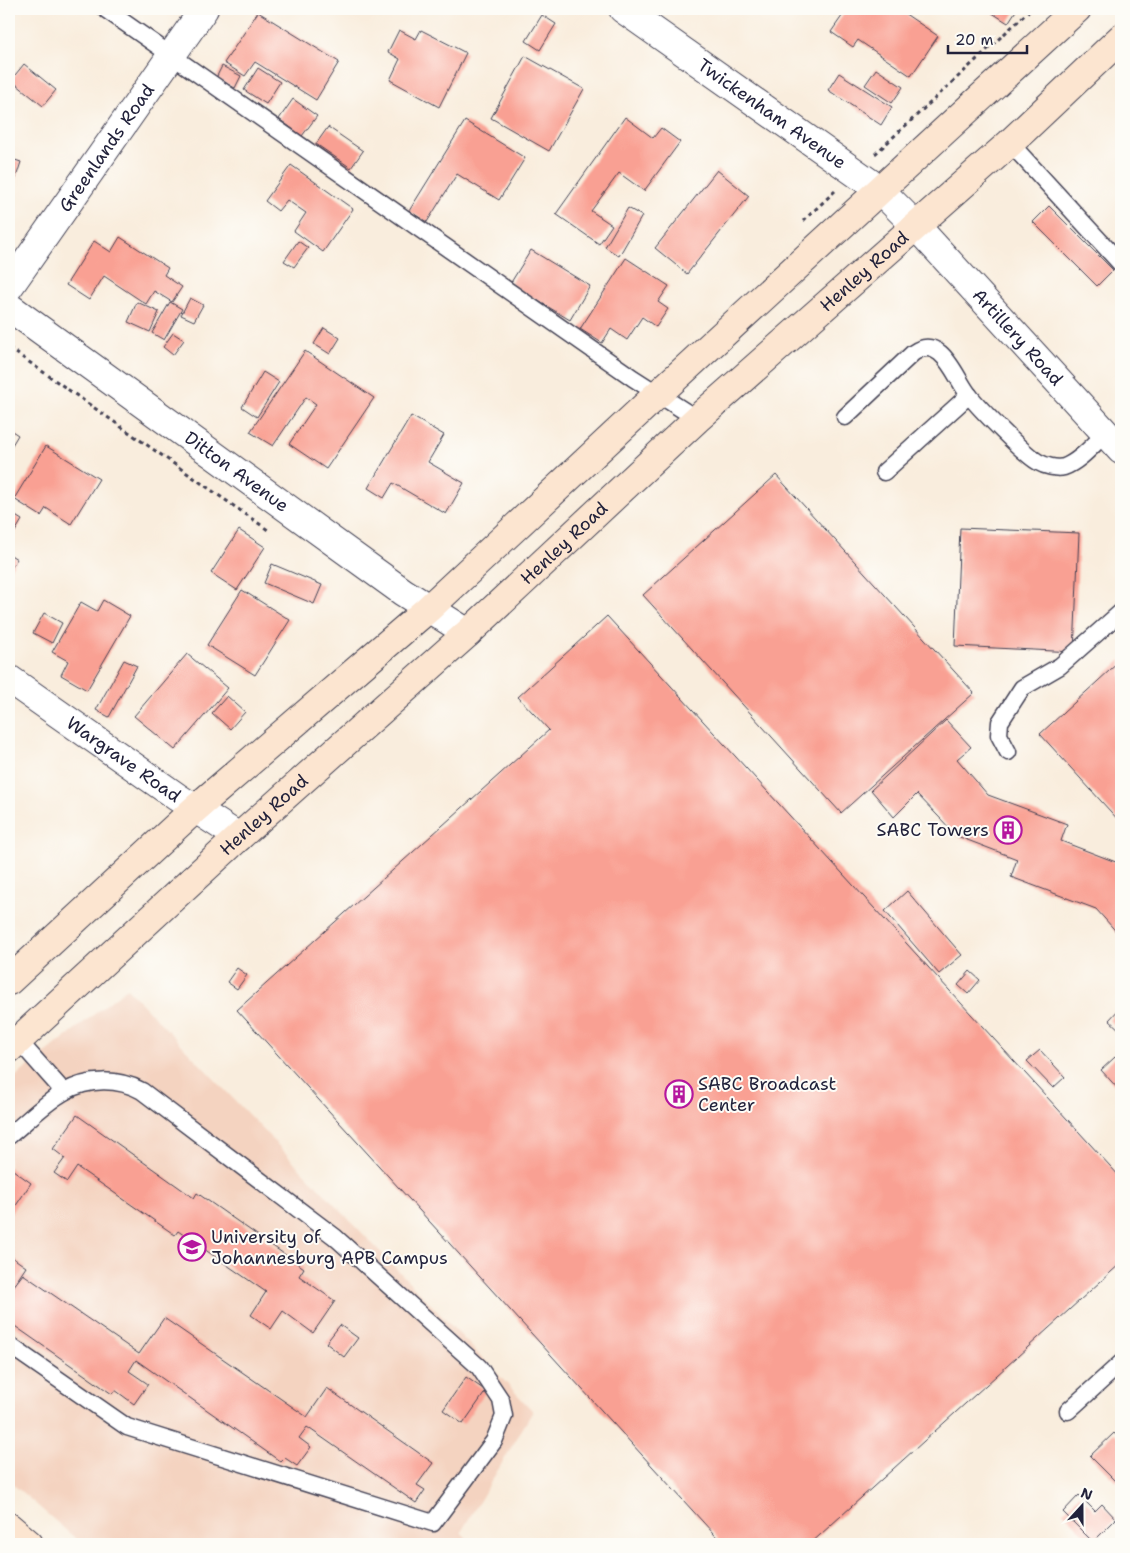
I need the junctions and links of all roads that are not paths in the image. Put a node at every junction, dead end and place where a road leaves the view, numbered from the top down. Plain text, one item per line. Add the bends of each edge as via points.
1 (104, 9) edge
2 (204, 9) edge
3 (623, 9) edge
4 (1077, 9) edge
5 (1121, 38) edge
6 (171, 55) junction
7 (1010, 143) junction
8 (880, 190) junction
9 (915, 225) junction
10 (1121, 264) edge
11 (9, 287) edge
12 (9, 307) edge
13 (658, 394) junction
14 (969, 396) junction
15 (845, 417) dead end
16 (697, 419) junction
17 (1113, 442) edge
18 (884, 472) dead end
19 (428, 609) junction
20 (1121, 612) edge
21 (468, 633) junction
22 (9, 679) edge
23 (1008, 752) dead end
24 (195, 809) junction
25 (239, 837) junction
26 (9, 981) edge
27 (12, 1039) edge
28 (64, 1092) junction
29 (9, 1136) edge
30 (9, 1345) edge
31 (1121, 1363) edge
32 (1068, 1411) dead end
33 (9, 1527) edge
34 (29, 1544) edge

1 - 6 lane
2 - 6 street, Greenlands Road
3 - 8 street, Twickenham Avenue
4 - 8 main road
5 - 7 main road, Henley Road
6 - 11 street, Greenlands Road
6 - 13 lane
7 - 9 main road, Henley Road
7 - 10 lane
8 - 9 street, Twickenham Avenue
8 - 13 main road
9 - 16 main road, Henley Road
9 - 17 street, Artillery Road
12 - 19 street, Ditton Avenue
13 - 16 lane
13 - 19 main road
14 - 15 lane via 941,354 928,347 920,348
14 - 17 lane via 1036,461 1045,465 1063,467
14 - 18 lane
16 - 21 main road, Henley Road
19 - 21 street, Ditton Avenue
19 - 24 main road
20 - 23 lane via 1060,666 1022,688 1000,722 999,736
21 - 25 main road, Henley Road
22 - 24 street, Wargrave Road
24 - 25 street, Wargrave Road
24 - 26 main road
25 - 27 main road, Henley Road
27 - 28 lane
28 - 29 lane
28 - 30 lane via 91,1083 112,1081 126,1083 142,1091 335,1237 479,1367 502,1400 504,1416 494,1441 433,1523 127,1427
31 - 32 lane
33 - 34 main road

